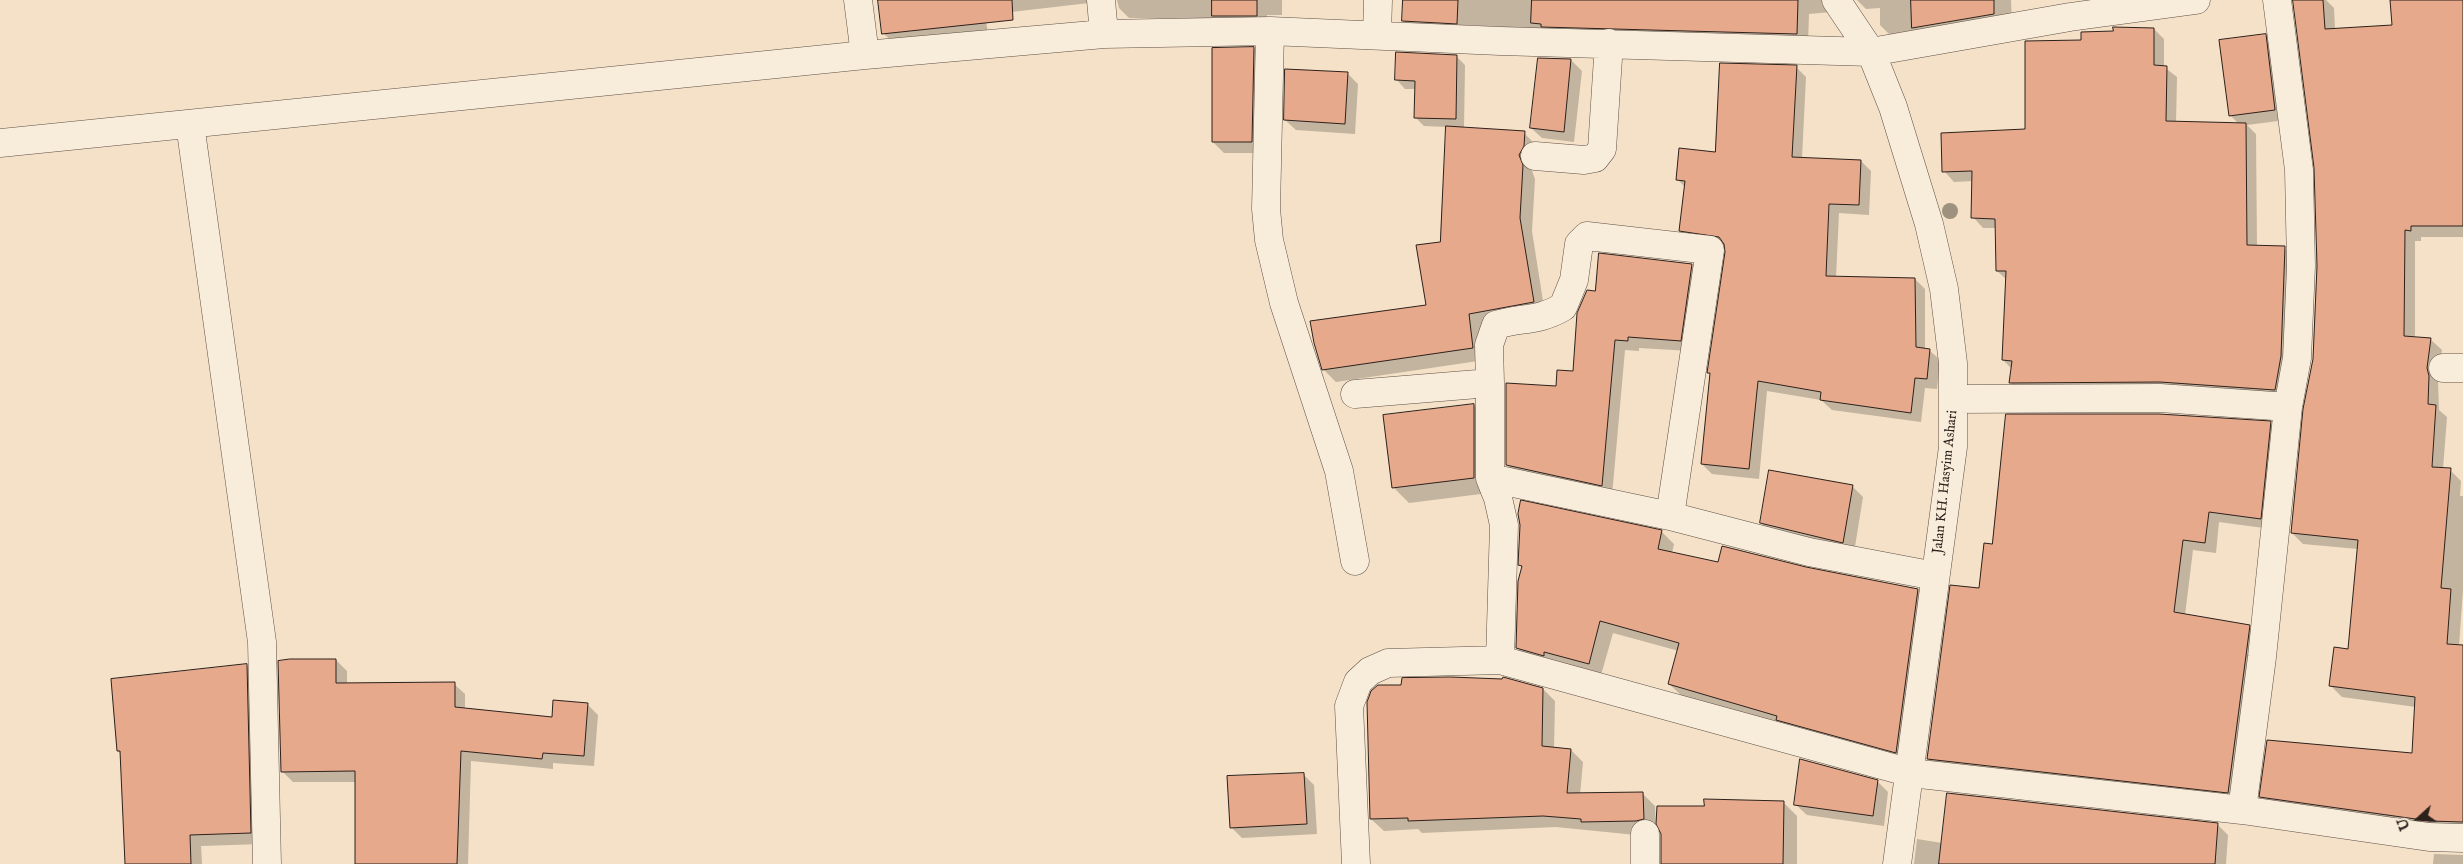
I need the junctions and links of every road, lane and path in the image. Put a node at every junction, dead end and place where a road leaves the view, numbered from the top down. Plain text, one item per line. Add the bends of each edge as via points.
1 (858, 0) edge
2 (1100, 0) edge
3 (1378, 0) edge
4 (1836, 0) edge
5 (2196, 0) edge
6 (2277, 0) edge
7 (2070, 9) edge
8 (1270, 31) junction
9 (1104, 34) junction
10 (1377, 35) junction
11 (1609, 42) junction
12 (1871, 52) junction
13 (865, 54) junction
14 (190, 124) junction
15 (0, 143) edge
16 (1535, 156) dead end
17 (1490, 384) junction
18 (1356, 394) dead end
19 (1955, 399) junction
20 (2288, 406) junction
21 (1490, 478) junction
22 (1670, 516) junction
23 (1355, 561) dead end
24 (1935, 576) junction
25 (1500, 660) junction
26 (1911, 773) junction
27 (2242, 810) junction
28 (1645, 834) dead end
29 (2463, 838) edge
30 (267, 864) edge
31 (1356, 864) edge
32 (1644, 864) edge
33 (1897, 864) edge

1 - 13 street
2 - 9 street
3 - 10 street
4 - 12 street, Jalan KH. Hasyim Ashari
5 - 7 street
6 - 20 street via 2299,170 2298,358
7 - 12 street
8 - 9 street
8 - 10 street
8 - 23 street via 1266,209 1269,240 1284,302 1339,471
9 - 13 street
10 - 11 street
11 - 12 street
11 - 16 street via 1602,149 1595,158 1584,160
12 - 19 street, Jalan KH. Hasyim Ashari via 1893,107 1929,224 1949,322
13 - 14 street
14 - 15 street
14 - 30 street via 263,655
17 - 18 street
17 - 21 street
17 - 22 street via 1489,345 1496,325 1512,320 1534,320 1563,306 1574,280 1579,244 1587,236 1710,250
19 - 20 street via 2160,398
19 - 24 street, Jalan KH. Hasyim Ashari via 1953,447
20 - 27 street via 2262,657
21 - 22 street
21 - 25 street via 1504,524
22 - 24 street via 1810,552
24 - 26 street, Jalan KH. Hasyim Ashari
25 - 26 street
25 - 31 street via 1388,663 1370,671 1358,682 1349,706
26 - 27 street
26 - 33 street, Jalan KH. Hasyim Ashari
27 - 29 street via 2428,837
28 - 32 street

